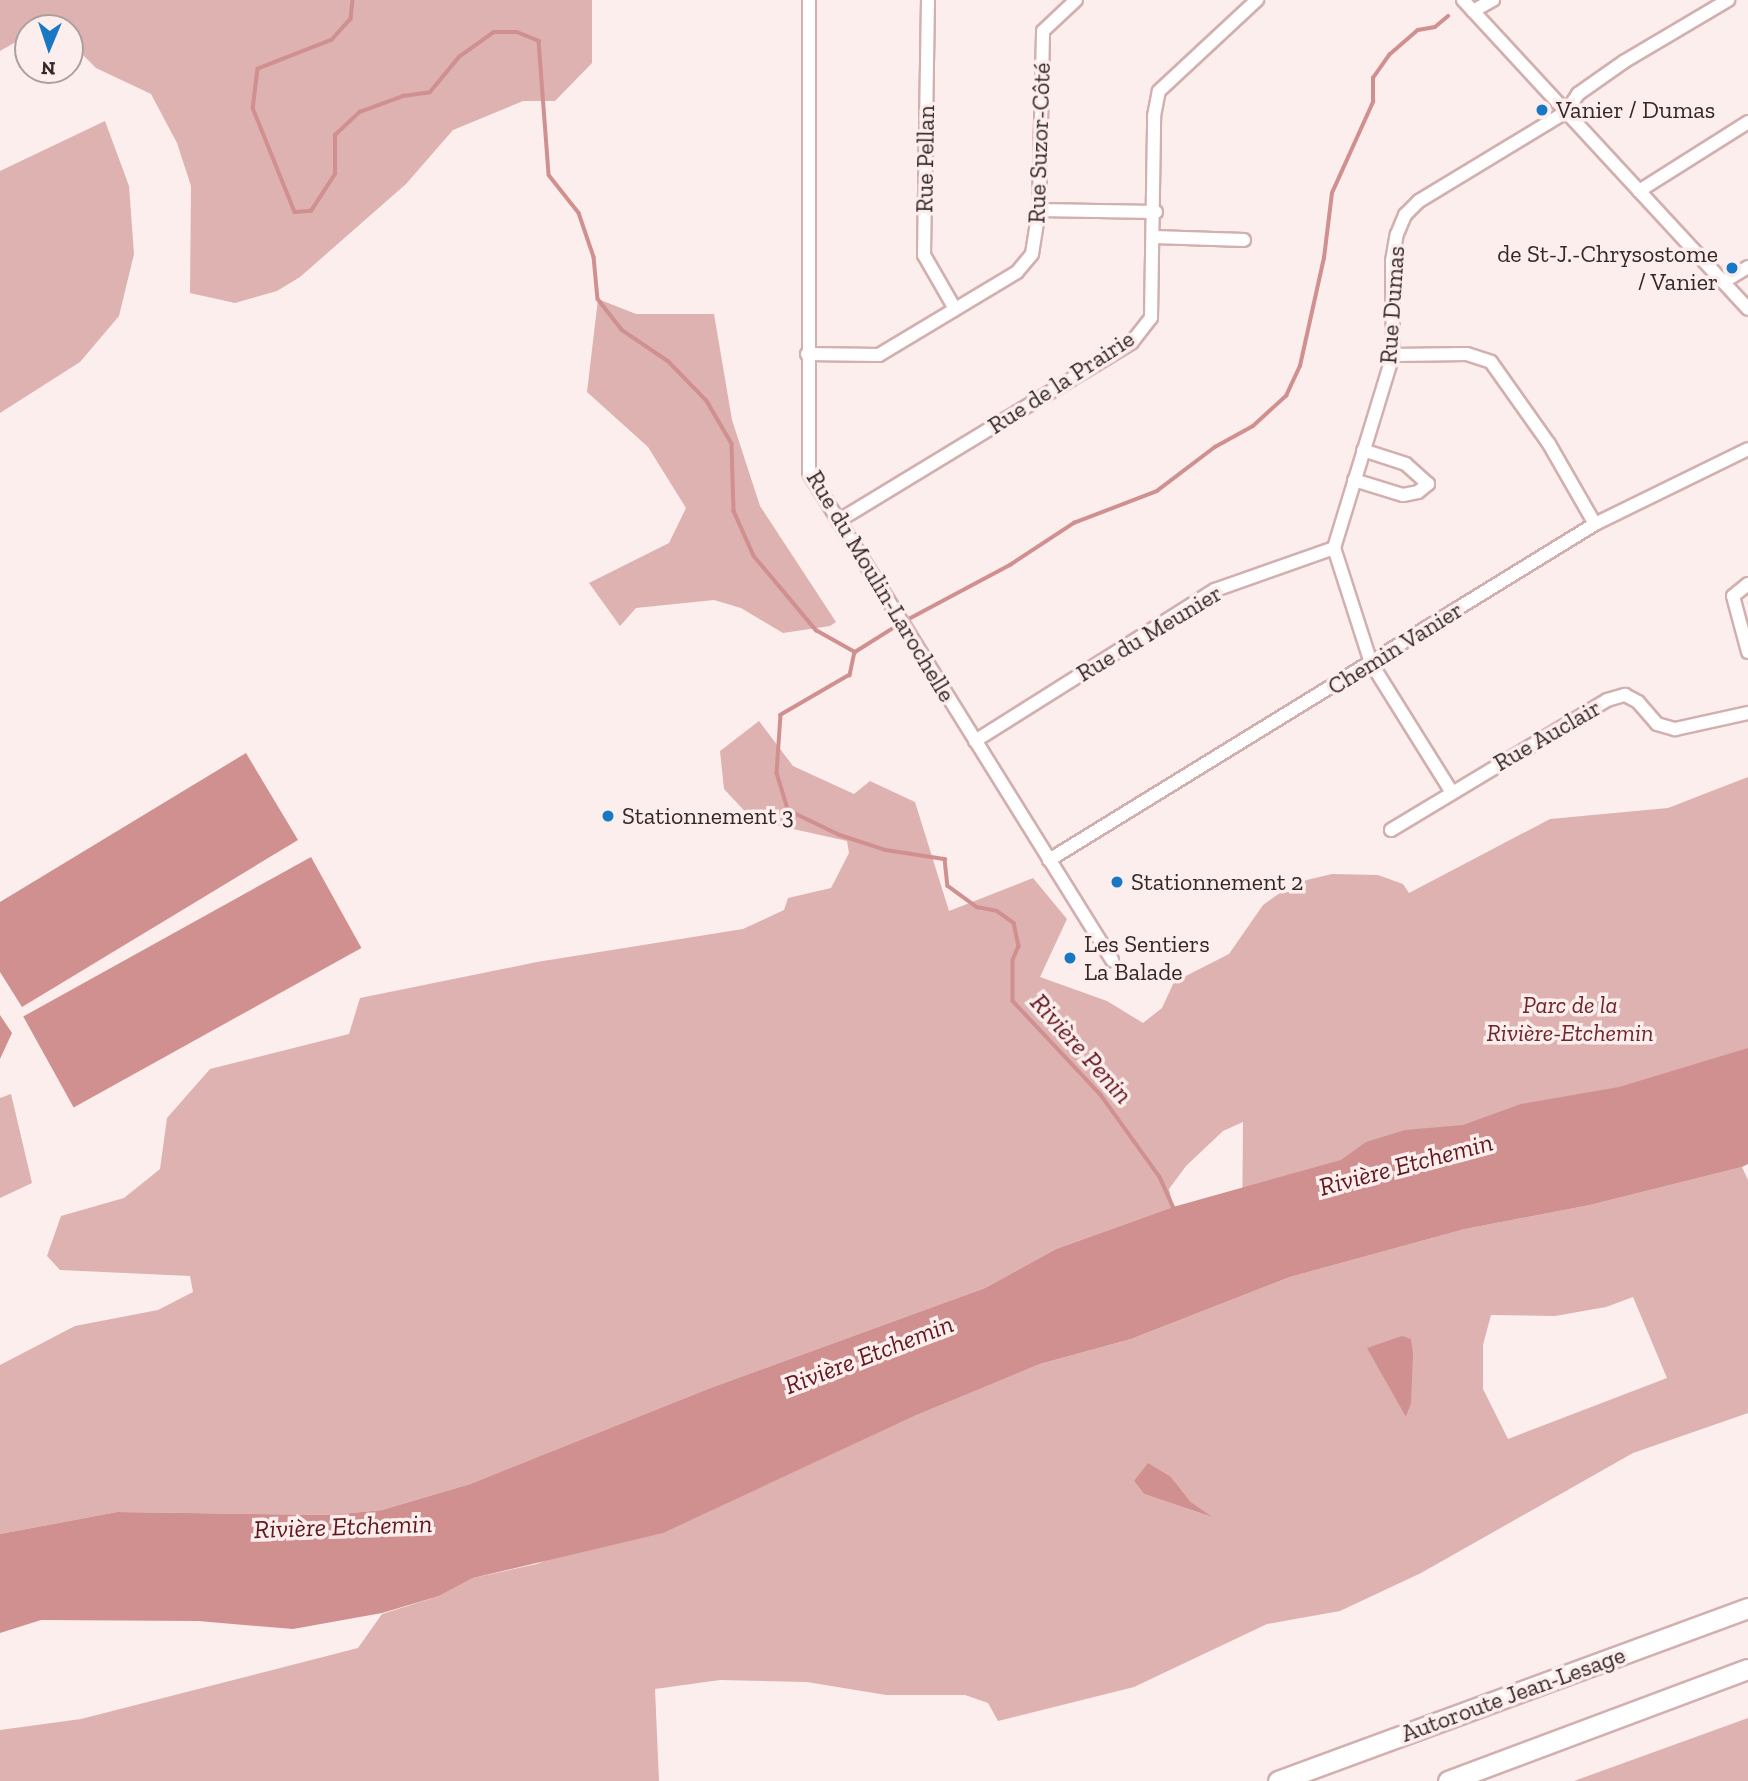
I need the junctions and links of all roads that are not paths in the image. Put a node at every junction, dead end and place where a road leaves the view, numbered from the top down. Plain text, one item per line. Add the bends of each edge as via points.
1 (809, 0) edge
2 (928, 0) edge
3 (1076, 0) edge
4 (1257, 0) edge
5 (1463, 0) edge
6 (1493, 0) edge
7 (1728, 0) edge
8 (1474, 12) junction
9 (1566, 112) junction
10 (1748, 122) edge
11 (1639, 191) junction
12 (1039, 210) junction
13 (1156, 212) junction
14 (1154, 237) junction
15 (1244, 240) dead end
16 (1748, 267) edge
17 (1723, 282) junction
18 (955, 309) junction
19 (1748, 309) edge
20 (807, 354) junction
21 (1393, 355) junction
22 (1748, 449) edge
23 (1363, 450) junction
24 (1354, 480) junction
25 (838, 521) junction
26 (1595, 524) junction
27 (1334, 548) junction
28 (1748, 584) edge
29 (1748, 652) edge
30 (1371, 663) junction
31 (1748, 713) edge
32 (975, 741) junction
33 (1451, 791) junction
34 (1391, 830) dead end
35 (1049, 860) junction
36 (1112, 960) dead end
37 (1748, 1608) edge
38 (1748, 1669) edge
39 (1278, 1781) edge
40 (1448, 1781) edge

1 - 20 street, Rue du Moulin-Larochelle
2 - 18 street, Rue Pellan via 924,255
3 - 12 street, Rue Suzor-Côté via 1043,31
4 - 13 street, Rue de la Prairie via 1158,91 1154,116
5 - 8 street
6 - 8 street
7 - 9 street, Rue Dumas via 1625,61 1578,94
8 - 9 street
9 - 11 street
9 - 21 street, Rue Dumas via 1419,201 1405,215 1392,261
10 - 11 street
11 - 17 street
12 - 13 street
12 - 18 street, Rue Suzor-Côté via 1032,254 1017,272
13 - 14 street, Rue de la Prairie
14 - 15 street
14 - 25 street, Rue de la Prairie via 1151,318 1132,342
16 - 17 street
17 - 19 street
18 - 20 street, Rue Suzor-Côté via 879,355
20 - 25 street, Rue du Moulin-Larochelle via 806,461
21 - 23 street, Rue Dumas
21 - 26 street via 1467,354 1491,362 1549,444
22 - 26 street, Chemin Vanier
23 - 24 street, Rue Dumas
23 - 24 street via 1406,464 1428,484 1403,495
24 - 27 street, Rue Dumas
25 - 32 street, Rue du Moulin-Larochelle
26 - 30 street, Chemin Vanier
27 - 30 street
27 - 32 street, Rue du Meunier via 1214,590
28 - 29 street via 1734,596
30 - 33 street
30 - 35 street, Chemin Vanier
31 - 33 street, Rue Auclair via 1675,729 1657,724 1638,702 1625,695 1607,700
32 - 35 street, Rue du Moulin-Larochelle
33 - 34 street, Rue Auclair
35 - 36 street, Rue du Moulin-Larochelle
37 - 39 highway, Autoroute Jean-Lesage
38 - 40 highway

